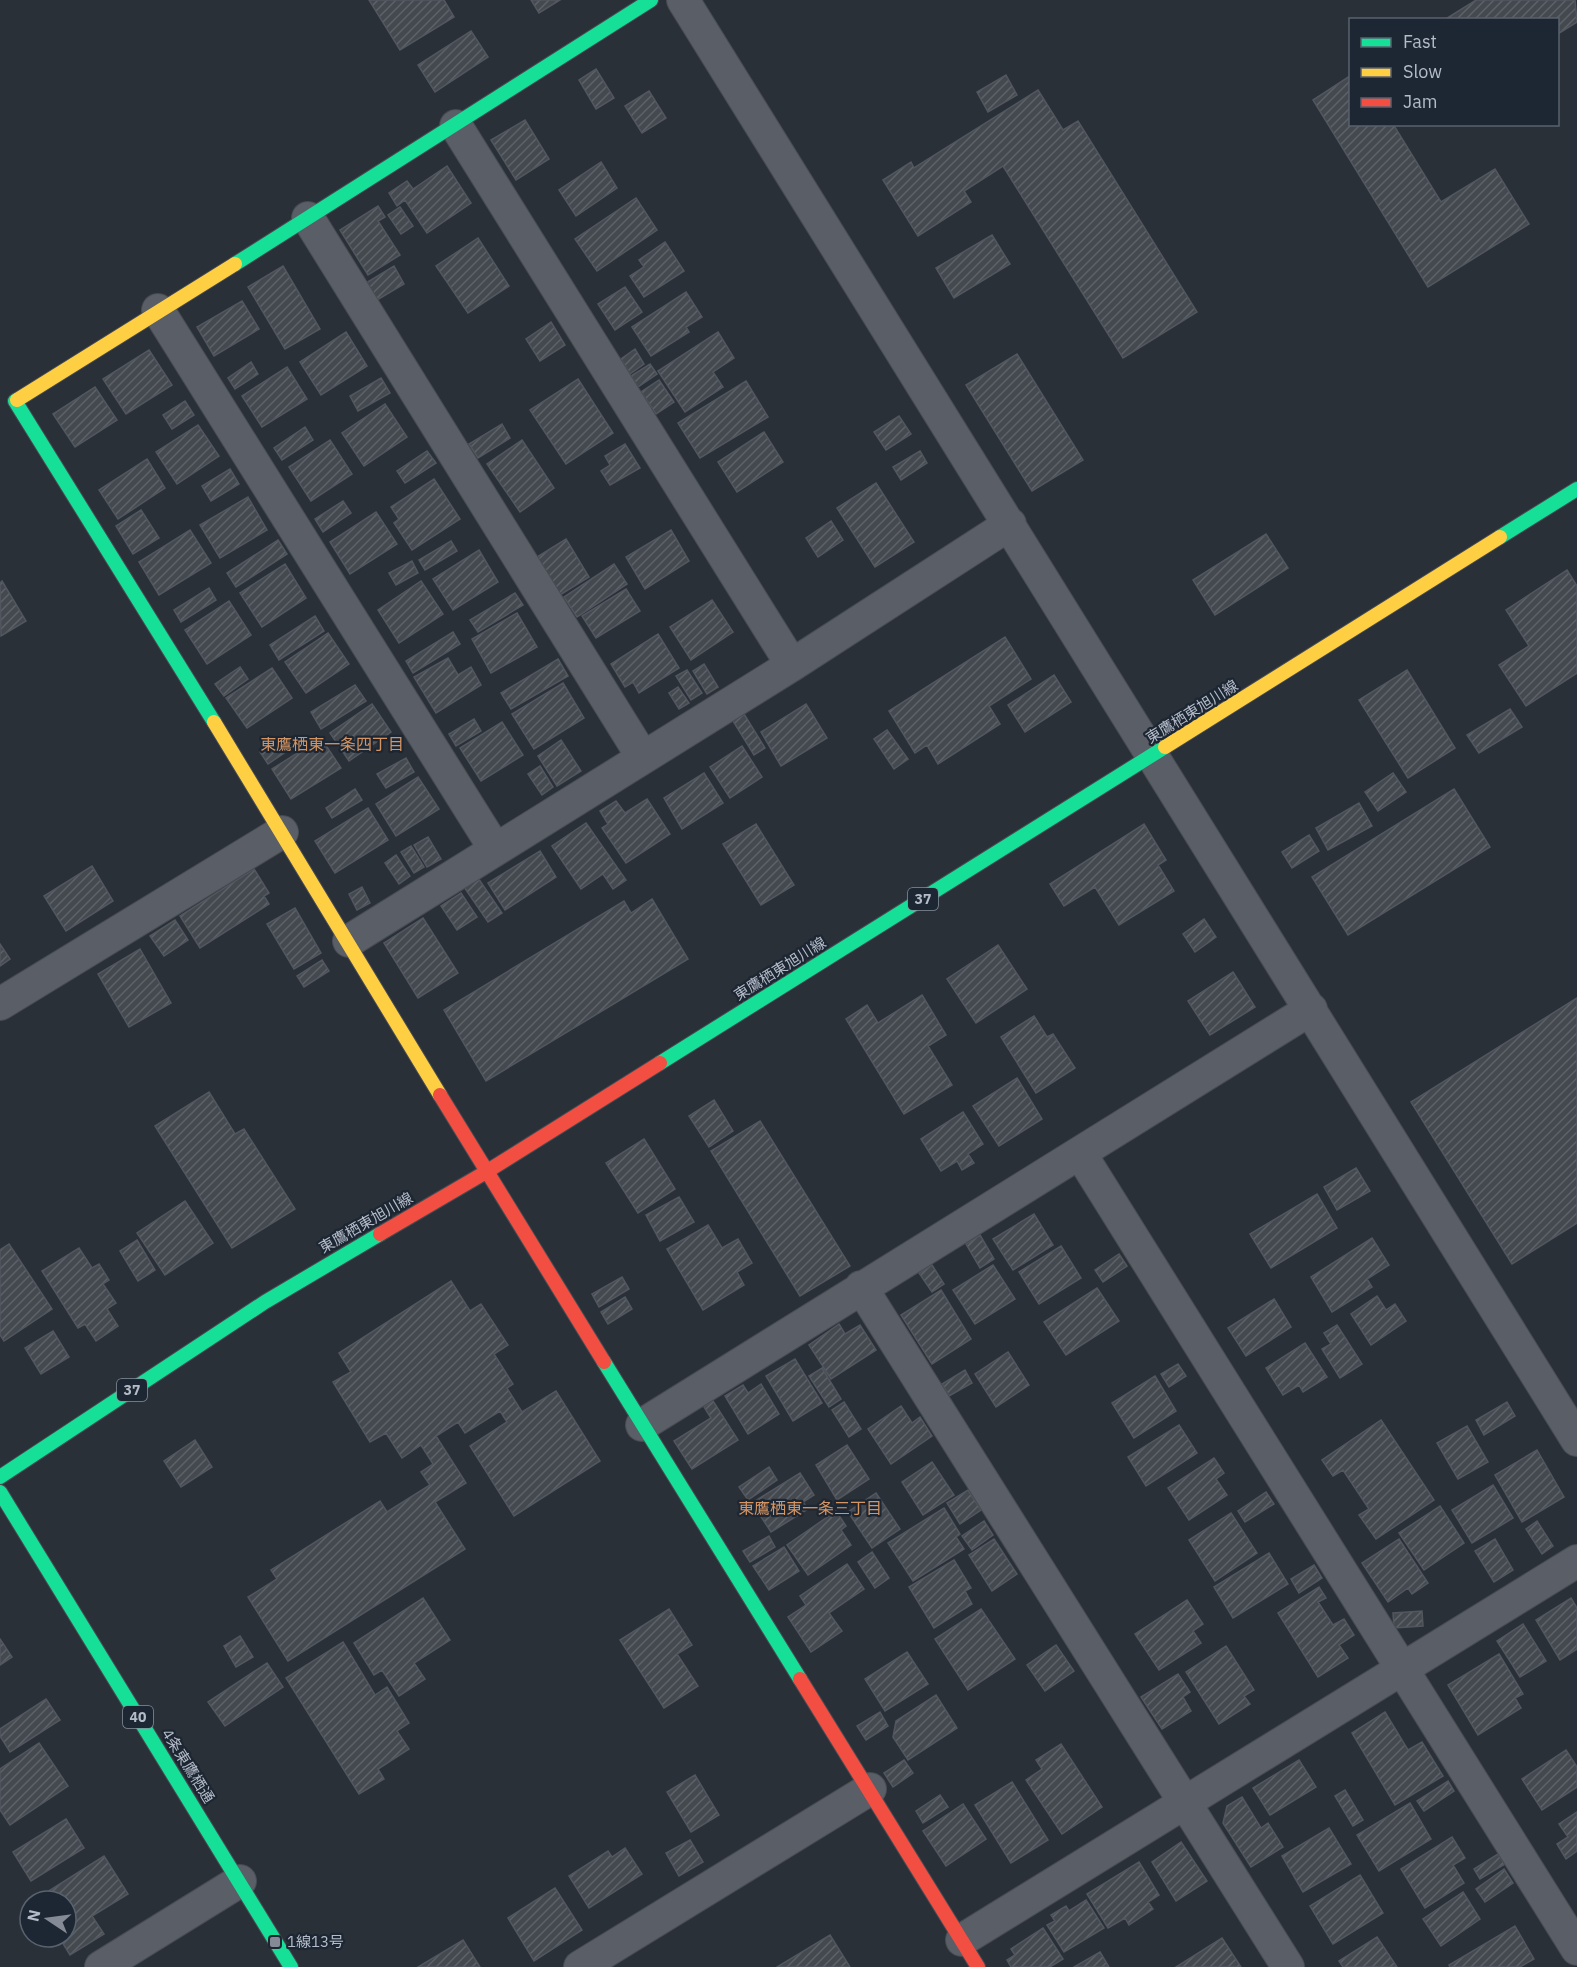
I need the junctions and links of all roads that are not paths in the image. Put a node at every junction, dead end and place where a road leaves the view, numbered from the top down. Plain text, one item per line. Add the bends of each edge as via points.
1 (651, 0) edge
2 (683, 0) edge
3 (456, 126) junction
4 (308, 218) junction
5 (158, 310) junction
6 (1577, 489) edge
7 (1010, 524) junction
8 (792, 665) junction
9 (642, 756) junction
10 (1154, 756) junction
11 (282, 832) junction
12 (495, 849) junction
13 (349, 941) junction
14 (0, 1004) edge
15 (1311, 1009) junction
16 (1080, 1153) junction
17 (486, 1172) junction
18 (861, 1287) junction
19 (642, 1425) junction
20 (1577, 1440) edge
21 (0, 1477) edge
22 (0, 1492) edge
23 (1577, 1561) edge
24 (1402, 1671) junction
25 (870, 1789) junction
26 (1185, 1801) junction
27 (240, 1881) junction
28 (962, 1940) junction
29 (1577, 1950) edge
30 (101, 1967) edge
31 (291, 1967) edge
32 (579, 1967) edge
33 (978, 1967) edge
34 (1288, 1967) edge

1 - 3 main road
2 - 7 street
3 - 4 main road
3 - 8 street
4 - 5 main road
4 - 9 street
5 - 11 main road via 15,401
5 - 12 street
6 - 10 main road, 東鷹栖東旭川線 / 37
7 - 8 street
7 - 10 street
8 - 9 street
9 - 12 street
10 - 15 street
10 - 17 main road, 東鷹栖東旭川線 / 37
11 - 13 main road
11 - 14 street
12 - 13 street
13 - 17 main road
15 - 16 street
15 - 20 street
16 - 18 street
16 - 24 street
17 - 19 main road
17 - 21 main road, 東鷹栖東旭川線 / 37 via 265,1302
18 - 19 street
18 - 26 street
19 - 25 main road
22 - 27 main road, 4条東鷹栖通 / 40
23 - 24 street
24 - 26 street
24 - 29 street
25 - 28 main road
25 - 32 street
26 - 28 street
26 - 34 street
27 - 30 street
27 - 31 main road, 4条東鷹栖通 / 40
28 - 33 main road

